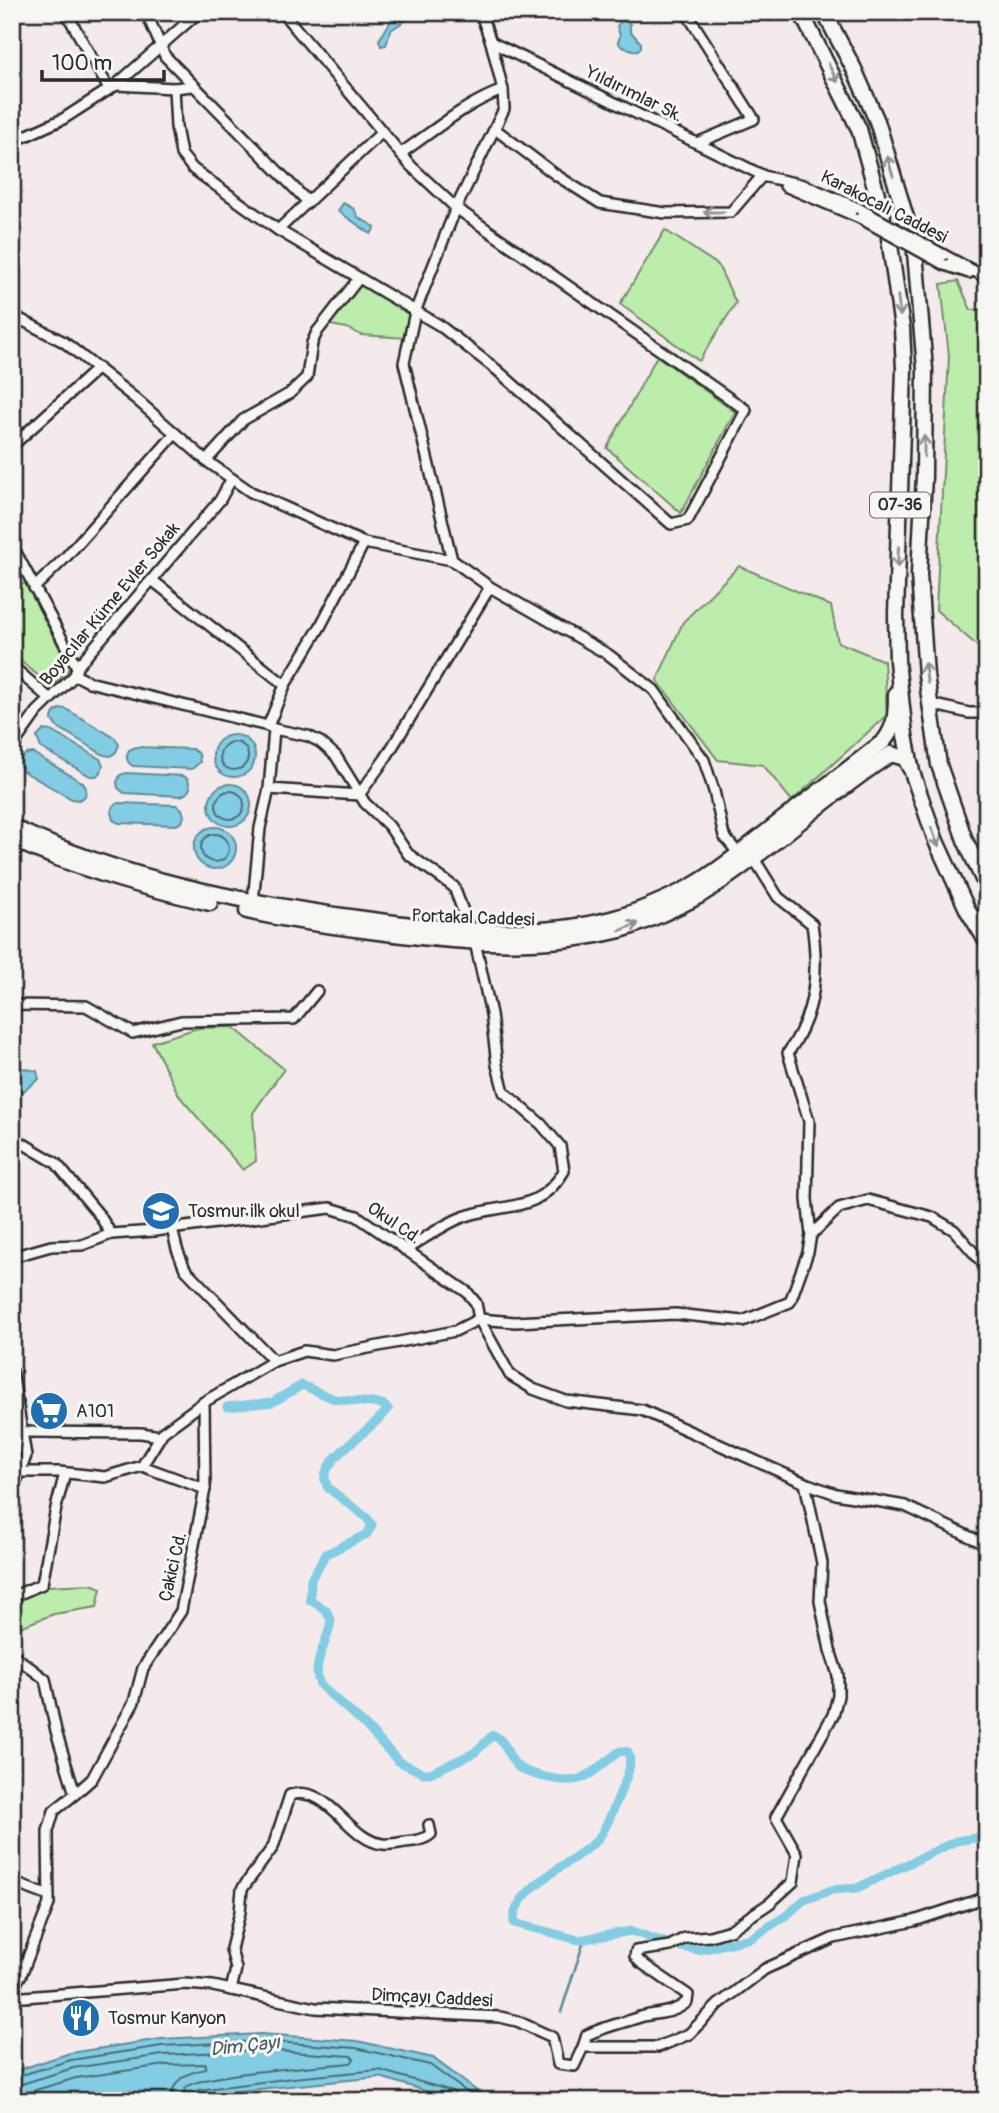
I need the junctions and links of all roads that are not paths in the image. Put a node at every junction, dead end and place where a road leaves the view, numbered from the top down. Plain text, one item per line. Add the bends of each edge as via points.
1 (66, 12) edge
2 (146, 12) edge
3 (199, 12) edge
4 (282, 12) edge
5 (480, 12) edge
6 (686, 12) edge
7 (801, 12) edge
8 (824, 12) edge
9 (491, 42) junction
10 (160, 47) junction
11 (193, 86) junction
12 (112, 87) junction
13 (174, 88) junction
14 (503, 90) junction
15 (495, 129) junction
16 (381, 133) junction
17 (12, 142) edge
18 (697, 143) junction
19 (400, 154) junction
20 (762, 176) junction
21 (308, 202) junction
22 (456, 208) junction
23 (883, 216) dead end
24 (278, 230) junction
25 (911, 231) dead end
26 (889, 238) dead end
27 (915, 252) dead end
28 (359, 278) junction
29 (987, 279) edge
30 (415, 312) junction
31 (12, 315) edge
32 (98, 368) junction
33 (175, 435) junction
34 (12, 446) edge
35 (206, 461) junction
36 (231, 481) junction
37 (364, 543) junction
38 (12, 545) edge
39 (452, 560) junction
40 (152, 580) junction
41 (490, 587) junction
42 (34, 588) junction
43 (897, 661) junction
44 (12, 666) edge
45 (76, 671) junction
46 (285, 685) junction
47 (50, 699) junction
48 (931, 704) junction
49 (987, 713) edge
50 (271, 727) junction
51 (12, 747) edge
52 (912, 772) junction
53 (268, 789) junction
54 (359, 795) junction
55 (12, 827) edge
56 (12, 839) edge
57 (745, 855) junction
58 (987, 888) edge
59 (252, 907) junction
60 (472, 936) junction
61 (987, 942) edge
62 (317, 991) dead end
63 (12, 1005) edge
64 (12, 1137) edge
65 (172, 1229) junction
66 (111, 1234) junction
67 (811, 1235) junction
68 (405, 1250) junction
69 (12, 1258) edge
70 (987, 1268) edge
71 (479, 1319) junction
72 (274, 1361) junction
73 (12, 1371) edge
74 (15, 1401) edge
75 (204, 1402) junction
76 (22, 1432) junction
77 (160, 1436) junction
78 (142, 1466) junction
79 (16, 1471) edge
80 (65, 1473) junction
81 (806, 1483) junction
82 (205, 1489) junction
83 (12, 1491) edge
84 (987, 1545) edge
85 (12, 1597) edge
86 (12, 1654) edge
87 (75, 1794) junction
88 (429, 1825) dead end
89 (12, 1882) edge
90 (49, 1896) junction
91 (987, 1897) edge
92 (12, 1990) edge
93 (231, 1990) junction
94 (12, 1998) edge
95 (583, 2047) junction

1 - 12 street
2 - 10 street
3 - 10 street
4 - 16 street
5 - 9 street
6 - 18 street via 754,119
7 -> 23 main road via 859,129
25 -> 8 main road via 877,121
9 - 14 street
9 - 18 street, Yıldırımlar Sk.
10 - 11 street
10 - 12 street
11 - 13 street
11 - 21 street
12 - 13 street
12 - 17 street via 63,119
13 - 24 street via 181,154 193,169
14 - 15 street via 504,109
14 - 19 street via 461,109
20 -> 15 street via 731,212 665,213 600,202
15 - 22 street
16 - 19 street
16 - 21 street
18 - 20 street, Yıldırımlar Sk.
19 - 22 street
20 - 29 street, Karakocalı Caddesi, bridge via 804,185
21 - 24 street
22 - 30 street
22 - 30 street via 746,410 688,520 671,523 497,370
24 - 28 street
26 -> 43 main road, 07-36 via 904,369
48 -> 27 main road, 07-36 via 919,575 925,369
28 - 30 street
28 - 35 street via 317,332 307,377 289,394 243,420
30 - 39 street via 404,363
31 - 32 street via 64,342
32 - 33 street
32 - 34 street
33 - 35 street
33 - 42 street
35 - 36 street
36 - 37 street
36 - 40 street, Boyacılar Küme Evler Sokak
37 - 39 street
37 - 46 street
38 - 42 street
39 - 41 street
40 - 45 street, Boyacılar Küme Evler Sokak
40 - 46 street
41 - 54 street
41 - 57 street via 609,655 654,690 704,760 724,836
42 - 45 street
43 - 52 main road, 07-36
43 - 57 main road, Portakal Caddesi via 895,720 884,741
44 - 47 street
45 - 47 street, Boyacılar Küme Evler Sokak
45 - 50 street via 89,682
46 - 50 street
47 - 51 street, Boyacılar Küme Evler Sokak
48 - 49 street
48 - 58 main road, 07-36 via 939,765
50 - 53 street
50 - 54 street via 320,742 336,757
52 - 57 main road, Portakal Caddesi via 905,758 891,754
52 -> 61 main road, 07-36 via 936,841
53 - 54 street
53 - 59 street
54 - 60 street via 408,853 454,887
55 - 59 main road, Portakal Caddesi via 121,869
56 - 59 main road, Portakal Caddesi via 127,882
57 - 60 main road, Portakal Caddesi via 698,896 617,931 555,940
57 - 67 street via 778,897 811,924 815,943 816,981 802,1033 788,1053 809,1121
59 - 60 main road, Portakal Caddesi via 402,935
60 - 68 street via 504,1092 560,1146 564,1171 549,1192 523,1204 459,1219
62 - 63 street via 293,1019 181,1021 134,1033 86,1006
64 - 66 street via 56,1163
65 - 66 street, Okul Cd.
65 - 68 street, Okul Cd. via 330,1208 357,1216
65 - 72 street via 186,1269
66 - 69 street, Okul Cd. via 82,1245 51,1246
67 - 70 street via 839,1208 868,1200 932,1217 954,1230
67 - 71 street via 790,1302 743,1321 675,1314 515,1322
68 - 71 street, Okul Cd. via 467,1292 476,1303
71 - 72 street via 455,1331 332,1355 304,1351
71 - 81 street, Okul Cd. via 510,1374 533,1389 566,1401 642,1410
72 - 75 street
73 - 74 street
74 - 76 street
75 - 77 street
75 - 82 street, Çakici Cd.
76 - 77 street
76 - 79 street via 26,1456
77 - 78 street
78 - 80 street via 105,1478
78 - 82 street
79 - 80 street
79 - 83 street
80 - 85 street via 42,1584
81 - 84 street, Okul Cd. via 836,1494 905,1506
81 - 95 street via 822,1563 820,1601 838,1675 838,1696 833,1715 776,1816 797,1854 793,1882 730,1930 636,1951 635,1956 656,1974 688,1995 687,2002 667,2013 600,2029 587,2035
82 - 87 street, Çakici Cd. via 181,1611 143,1668 134,1702 92,1779
86 - 87 street via 44,1679
87 - 90 street, Çakici Cd. via 54,1811 48,1831
88 - 93 street via 428,1837 383,1844 363,1837 326,1802 302,1792 290,1795 272,1847 242,1889 231,1949 236,1969
89 - 90 street
90 - 92 street, Çakici Cd.
91 - 95 street via 914,1921 834,1938 765,1969 689,2034 658,2047
93 - 94 street, Dimçayı Caddesi via 185,1983
93 - 95 street, Dimçayı Caddesi via 315,2008 500,2017 552,2037 558,2064 574,2066

